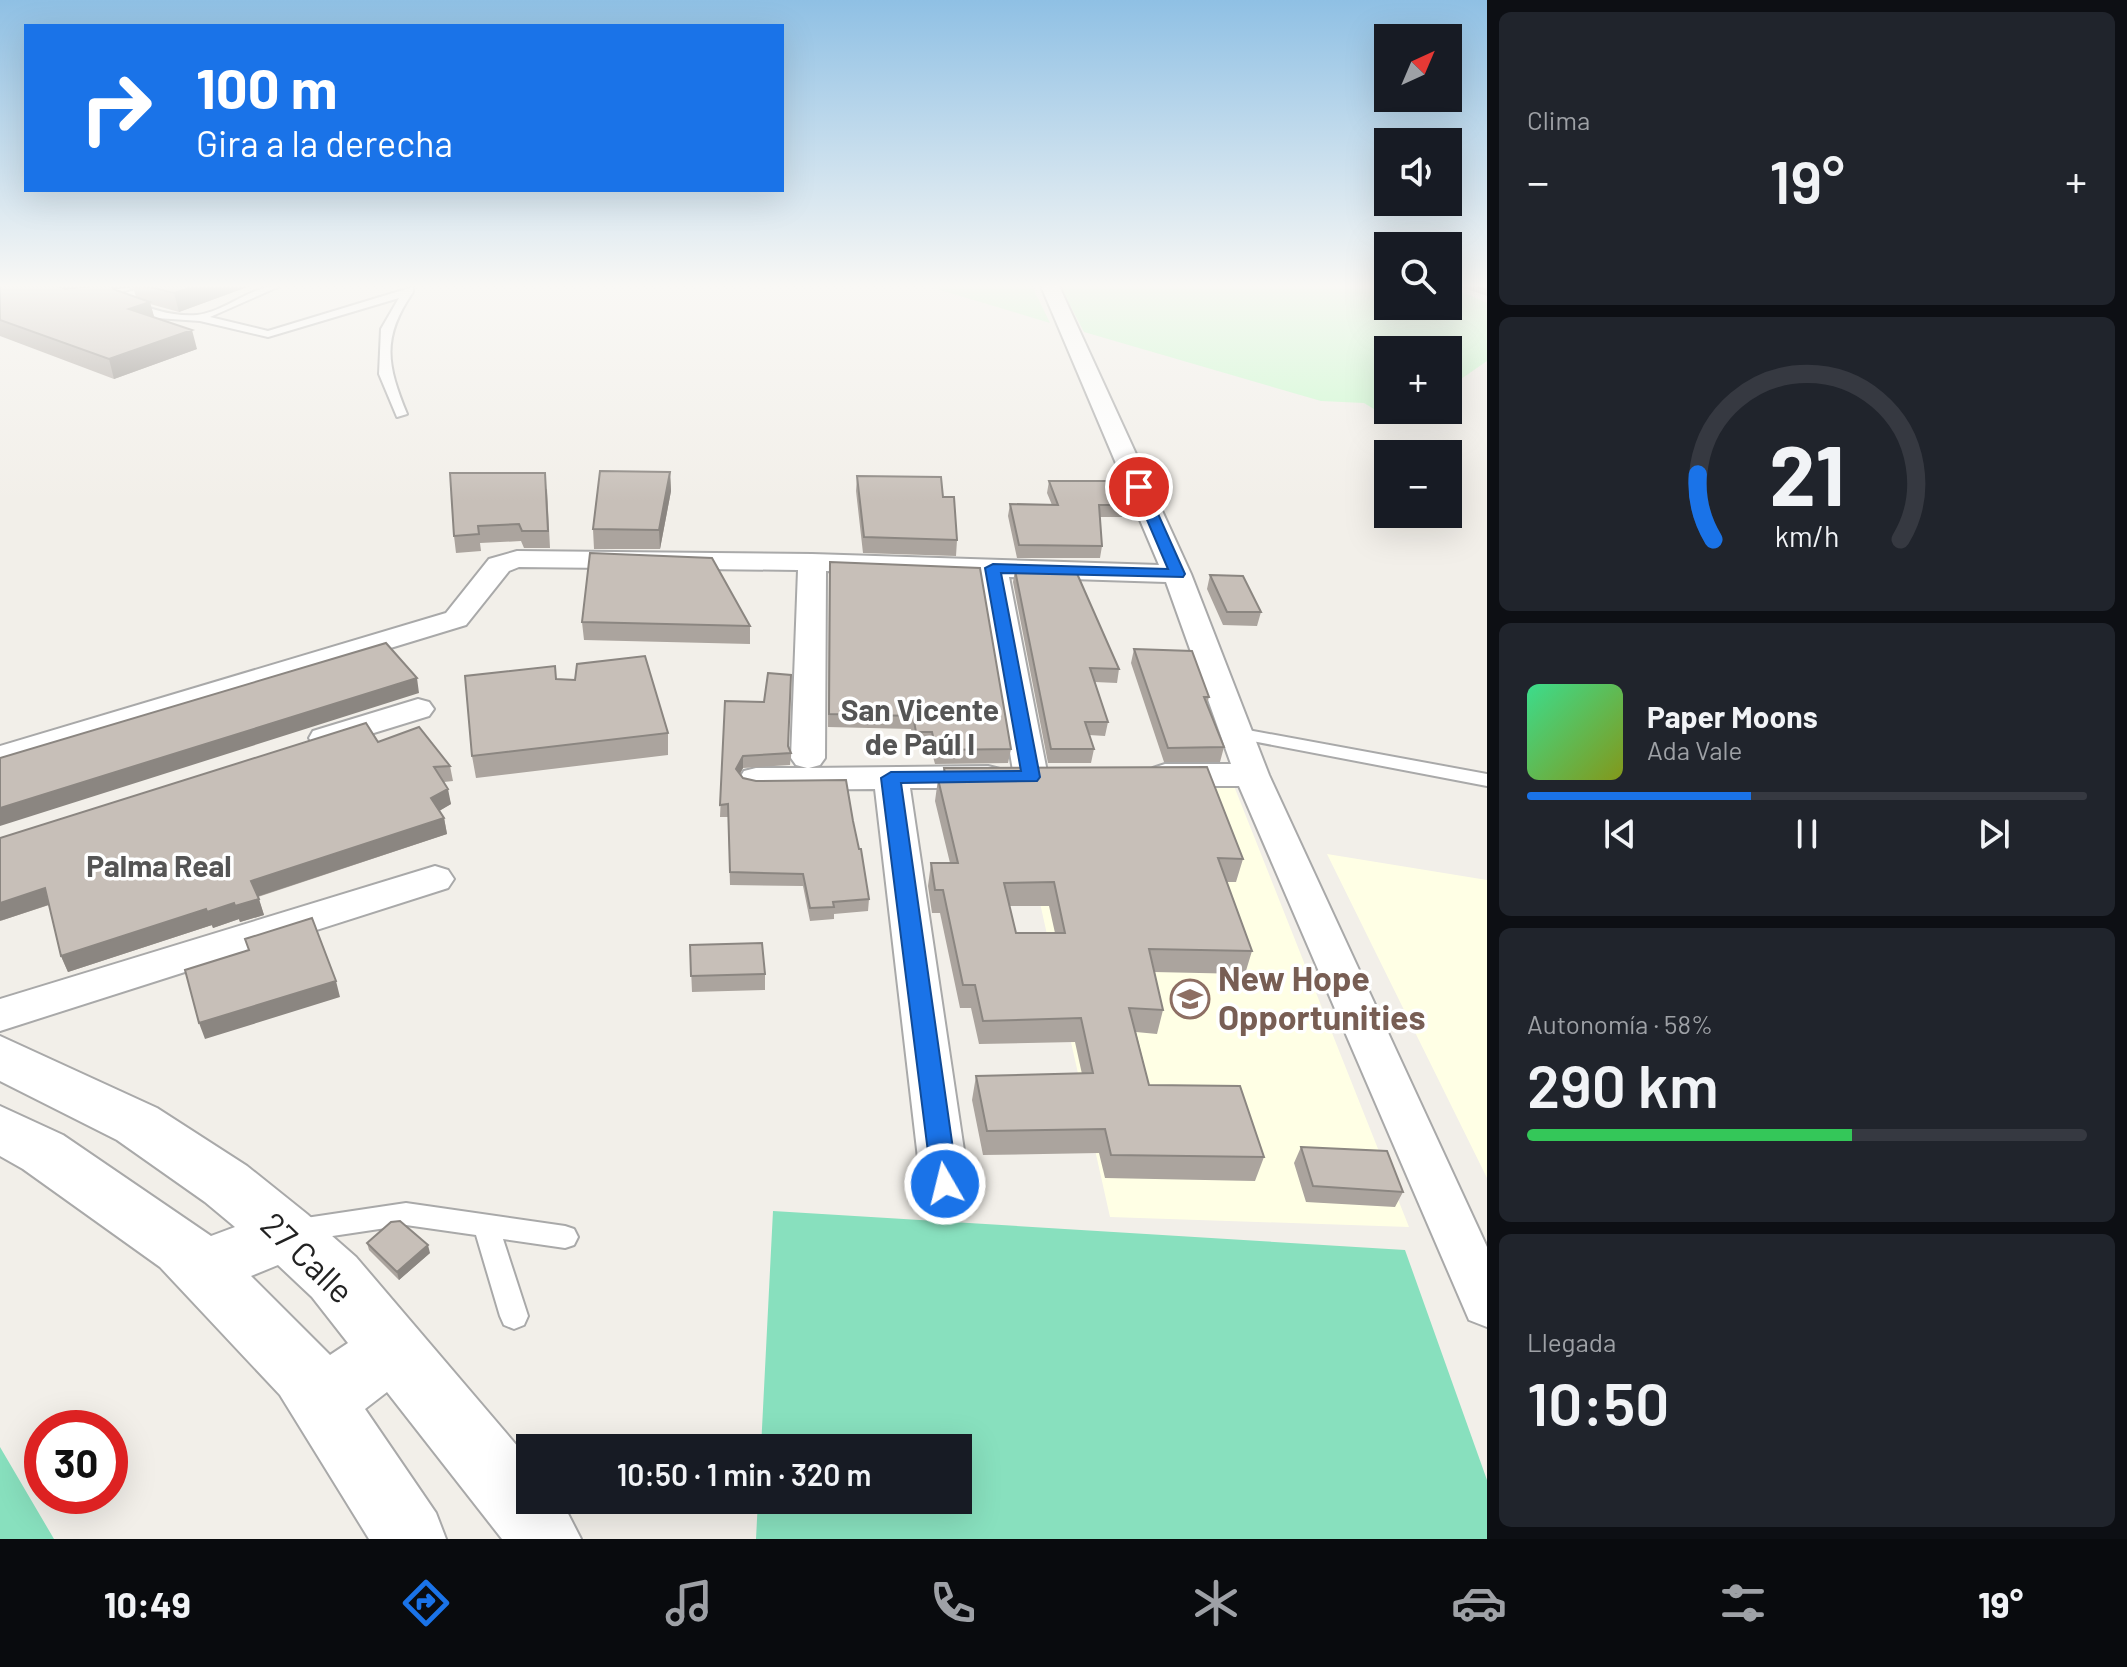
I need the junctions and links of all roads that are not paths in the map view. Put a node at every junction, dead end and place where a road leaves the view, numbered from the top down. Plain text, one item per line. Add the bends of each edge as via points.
1 (385, 358) edge
2 (1082, 358) edge
3 (401, 414) dead end
4 (812, 562) junction
5 (993, 568) junction
6 (1177, 574) junction
7 (418, 709) dead end
8 (1237, 733) junction
9 (299, 746) edge
10 (0, 757) edge
11 (808, 758) dead end
12 (1252, 775) junction
13 (1126, 776) edge
14 (891, 778) junction
15 (756, 779) edge
16 (1487, 780) edge
17 (435, 879) dead end
18 (0, 1015) edge
19 (0, 1057) edge
20 (0, 1129) edge
21 (945, 1184) dead end
22 (486, 1226) junction
23 (286, 1233) junction
24 (565, 1237) dead end
25 (202, 1269) junction
26 (1487, 1303) edge
27 (514, 1316) dead end
28 (393, 1349) junction
29 (321, 1401) junction
30 (410, 1539) edge
31 (545, 1539) edge

1 - 3 lane via 385,374
2 - 6 street
4 - 5 street
4 - 10 street via 517,559 499,565 456,619
4 - 11 street
5 - 6 street
5 - 14 street via 1047,776
6 - 8 street
7 - 9 street
8 - 12 street
8 - 16 lane
12 - 13 street
12 - 26 street
14 - 15 street
14 - 21 street
17 - 18 street
19 - 23 street, 27 Calle via 137,1124 226,1184
20 - 25 street via 43,1152 182,1248
22 - 23 lane via 406,1214
22 - 24 lane
22 - 27 lane
23 - 25 street
23 - 28 street, 27 Calle via 334,1277
25 - 29 street via 303,1373
28 - 29 street
28 - 31 street, 27 Calle
29 - 30 street

